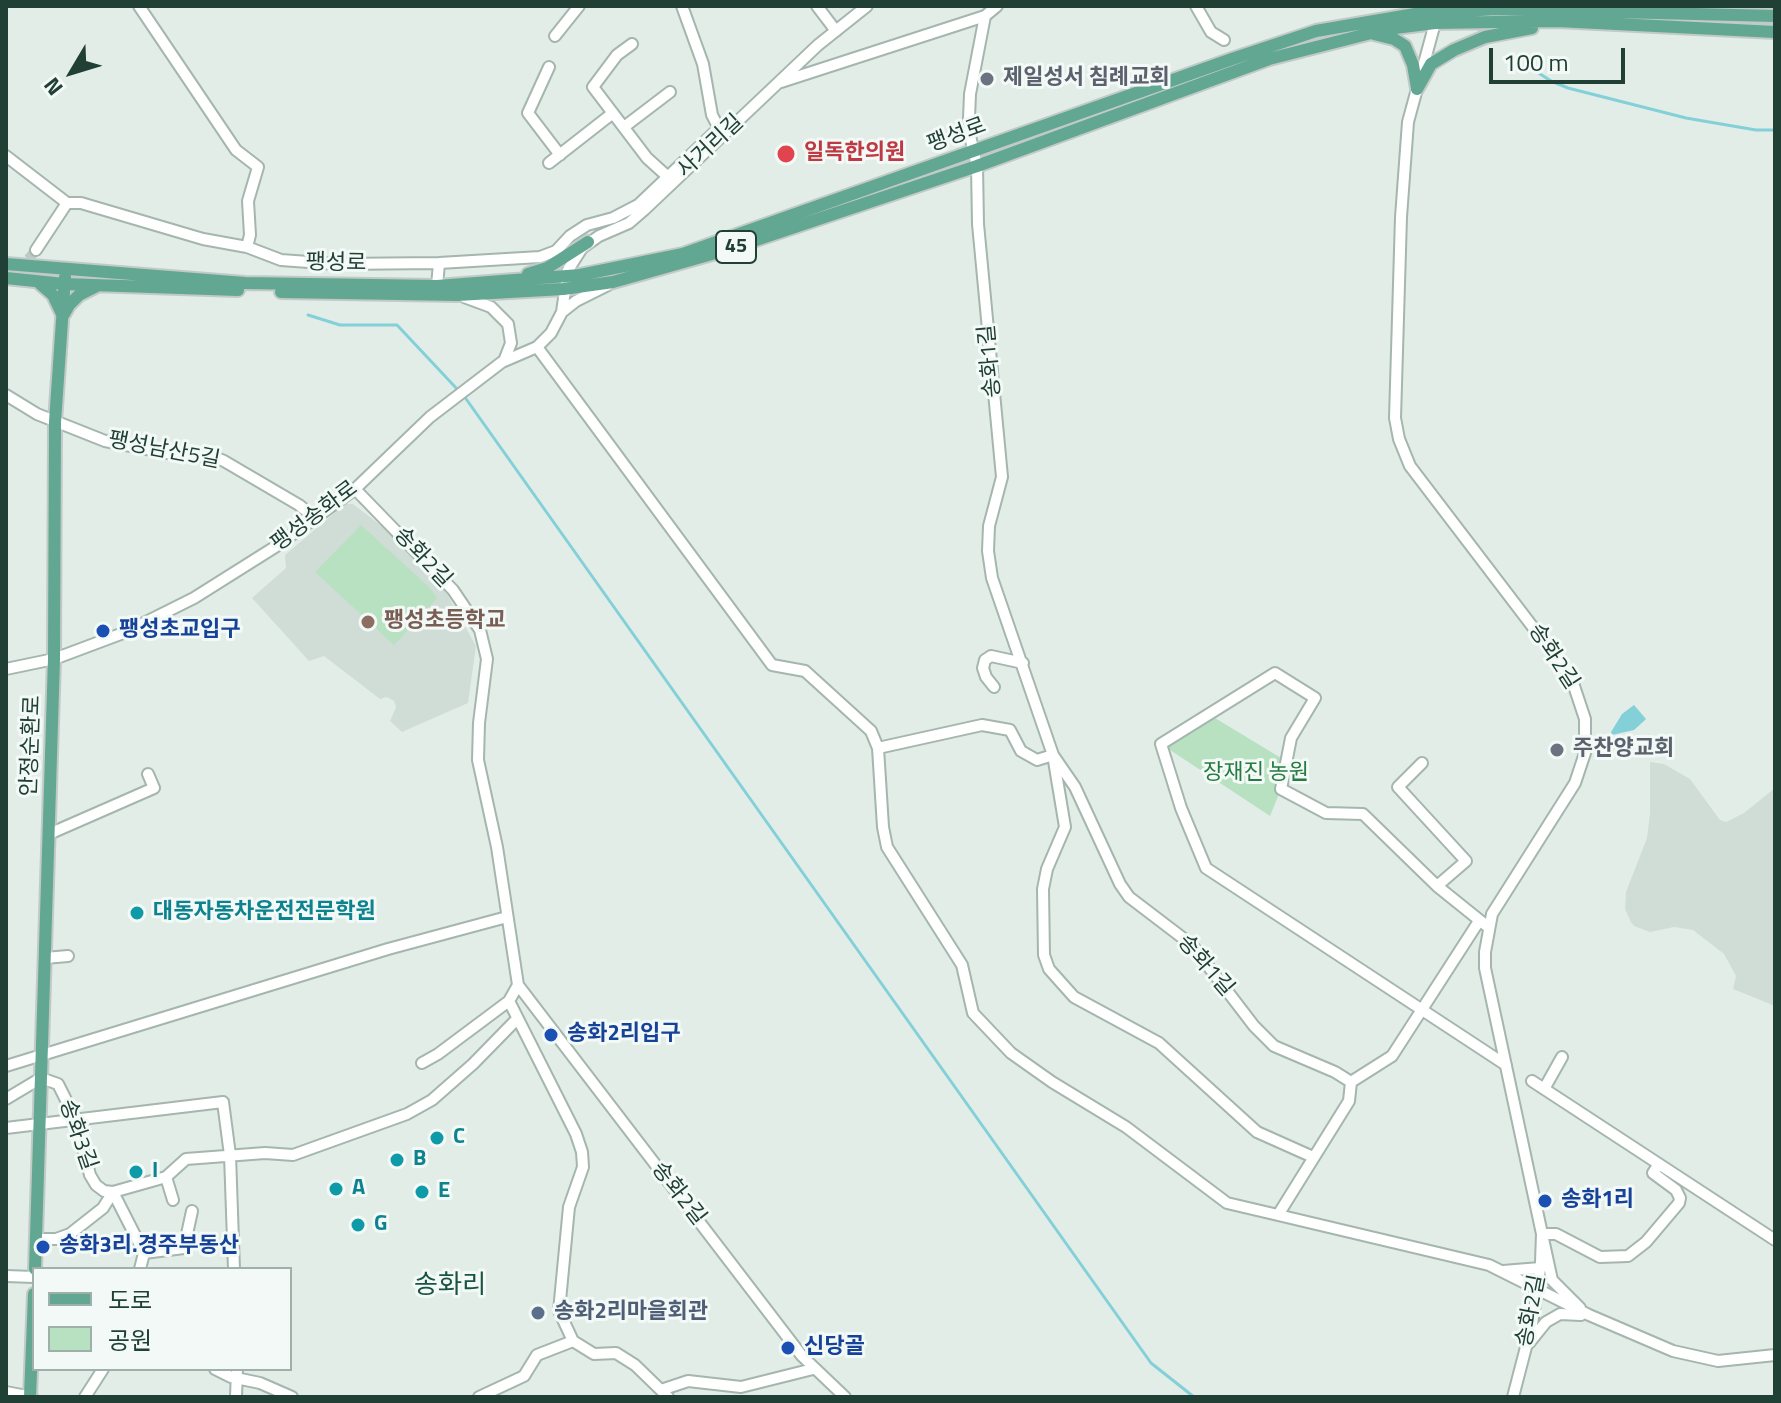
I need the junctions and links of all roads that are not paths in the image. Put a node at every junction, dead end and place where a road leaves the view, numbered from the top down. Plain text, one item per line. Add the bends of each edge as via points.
1 (139, 6) edge
2 (579, 6) edge
3 (682, 6) edge
4 (817, 6) edge
5 (867, 6) edge
6 (997, 6) edge
7 (1196, 6) edge
8 (1381, 6) edge
9 (1421, 6) edge
10 (985, 16) junction
11 (1775, 16) edge
12 (1435, 18) junction
13 (1577, 22) junction
14 (1372, 27) junction
15 (836, 31) junction
16 (1774, 33) edge
17 (555, 36) dead end
18 (1224, 40) dead end
19 (632, 44) dead end
20 (549, 67) dead end
21 (778, 83) junction
22 (1417, 89) junction
23 (670, 92) dead end
24 (613, 113) junction
25 (624, 127) junction
26 (721, 132) junction
27 (973, 152) junction
28 (560, 155) junction
29 (6, 156) edge
30 (549, 163) dead end
31 (977, 166) junction
32 (668, 177) junction
33 (67, 203) junction
34 (588, 242) junction
35 (247, 247) junction
36 (36, 250) tunnel mouth
37 (439, 263) junction
38 (6, 264) edge
39 (65, 268) junction
40 (515, 279) junction
41 (35, 281) junction
42 (7, 282) edge
43 (613, 282) junction
44 (565, 283) junction
45 (64, 284) junction
46 (102, 285) junction
47 (437, 286) junction
48 (457, 295) junction
49 (562, 312) junction
50 (63, 317) junction
51 (537, 347) junction
52 (502, 362) junction
53 (6, 395) edge
54 (55, 422) junction
55 (355, 489) junction
56 (315, 518) junction
57 (54, 659) junction
58 (1023, 663) junction
59 (6, 669) edge
60 (994, 687) dead end
61 (878, 748) junction
62 (1053, 755) junction
63 (1422, 763) dead end
64 (148, 774) dead end
65 (49, 834) junction
66 (1437, 886) junction
67 (507, 917) junction
68 (1484, 924) junction
69 (68, 956) dead end
70 (45, 958) junction
71 (518, 985) junction
72 (509, 1001) junction
73 (1423, 1011) junction
74 (517, 1019) junction
75 (42, 1054) junction
76 (1562, 1057) dead end
77 (422, 1063) dead end
78 (1506, 1065) junction
79 (6, 1066) edge
80 (41, 1078) junction
81 (1532, 1081) dead end
82 (1351, 1082) junction
83 (1544, 1089) junction
84 (6, 1099) edge
85 (76, 1120) junction
86 (39, 1126) junction
87 (6, 1128) edge
88 (230, 1155) junction
89 (1313, 1157) junction
90 (1659, 1164) junction
91 (166, 1177) junction
92 (113, 1192) junction
93 (173, 1200) dead end
94 (192, 1211) dead end
95 (1278, 1215) junction
96 (1542, 1234) junction
97 (35, 1239) junction
98 (1775, 1240) edge
99 (144, 1253) junction
100 (35, 1267) edge
101 (140, 1267) edge
102 (234, 1267) edge
103 (1540, 1268) junction
104 (1499, 1271) junction
105 (6, 1276) edge
106 (32, 1277) edge
107 (1537, 1291) junction
108 (1589, 1315) junction
109 (573, 1341) junction
110 (1526, 1348) junction
111 (1775, 1355) edge
112 (32, 1363) edge
113 (813, 1369) junction
114 (102, 1371) edge
115 (237, 1373) edge
116 (6, 1392) edge
117 (664, 1393) edge
118 (31, 1397) edge
119 (85, 1397) edge
120 (236, 1397) edge
121 (292, 1397) edge
122 (479, 1397) edge
123 (845, 1397) edge
124 (1513, 1397) edge

1 - 35 street via 236,150 258,167 248,201
2 - 17 street
3 - 26 street
4 - 15 street
5 - 15 street, 사거리길
6 - 10 street
7 - 18 street via 1211,32
8 - 14 main road
9 - 12 street
10 - 21 street
10 - 27 street, 송화1길 via 970,94
11 - 12 main road, 팽성로 / 45 via 1531,9
12 - 13 main road, 팽성로 / 45
12 - 14 main road, 팽성로 / 45
12 - 22 street, 송화2길
13 - 16 main road, 팽성로 / 45
13 - 22 main road via 1512,31 1465,45 1431,64
14 - 22 main road via 1405,46
14 - 27 main road, 팽성로 / 45 via 1316,31
14 - 31 main road, 팽성로 / 45 via 1269,59
15 - 21 street, 사거리길
19 - 24 street via 593,87
20 - 28 street via 528,113
21 - 26 street, 사거리길
22 - 68 street, 송화2길 via 1408,122 1401,217 1395,418 1399,439 1410,466 1561,664 1585,719 1585,753 1575,783
23 - 25 street
24 - 25 street
24 - 28 street
25 - 32 street
26 - 32 street
26 - 34 street, 사거리길 via 629,223
27 - 31 street, 송화1길
27 - 44 main road, 팽성로 / 45 via 683,254
28 - 30 street
29 - 33 street
31 - 43 main road, 팽성로 / 45
31 - 58 street, 송화1길 via 1002,477 988,551 992,578
32 - 37 street via 627,212 579,229 551,254
33 - 35 street
33 - 36 street
34 - 40 main road via 547,268
34 - 44 street via 576,254
35 - 37 street via 281,260
37 - 47 street
38 - 39 main road, 팽성로 / 45
39 - 45 main road, 안정순환로
39 - 47 main road, 팽성로 / 45 via 245,283
40 - 44 main road, 팽성로 / 45
40 - 47 main road, 팽성로 / 45
41 - 42 main road, 팽성로 / 45
41 - 45 main road, 팽성로 / 45
41 - 50 main road via 53,295
43 - 44 main road, 팽성로 / 45
43 - 49 street
44 - 48 main road, 팽성로 / 45
44 - 49 street
45 - 46 main road, 팽성로 / 45
45 - 50 main road, 안정순환로
46 - 48 main road, 팽성로 / 45
46 - 50 main road via 83,292
48 - 52 street via 491,307 508,324 511,343
49 - 51 street
50 - 54 main road, 안정순환로
51 - 52 street, 팽성송화로
51 - 61 street via 772,665 805,671 871,731
52 - 55 street, 팽성송화로 via 430,417
53 - 54 street, 팽성남산5길
54 - 56 street, 팽성남산5길 via 105,441 214,457
54 - 57 main road, 안정순환로
55 - 56 street, 팽성송화로
55 - 67 street, 송화2길 via 453,590 480,630 487,659 478,760
56 - 57 street, 팽성송화로 via 194,598 126,632
57 - 59 street, 팽성송화로
57 - 65 main road, 안정순환로
58 - 60 street via 991,656 985,660 983,668
58 - 62 street, 송화1길
61 - 62 street via 982,725 1010,730 1021,751 1037,760
61 - 95 street via 887,847 962,965 973,1013 1011,1053 1126,1127 1227,1203
62 - 82 street, 송화1길 via 1075,787 1129,897 1192,945 1274,1046
62 - 89 street via 1065,827 1043,889 1049,969 1074,997 1159,1043 1257,1132
63 - 66 street via 1398,787 1466,861
64 - 65 street via 154,788
65 - 70 main road, 안정순환로
66 - 68 street
66 - 73 street via 1363,814 1326,813 1281,789 1291,738 1315,698 1275,673 1161,744 1206,868
67 - 71 street, 송화2길
67 - 75 street
68 - 73 street
68 - 78 street, 송화2길 via 1485,968
69 - 70 street
70 - 75 main road, 안정순환로
71 - 72 street
71 - 113 street, 송화2길
72 - 74 street
72 - 77 street
73 - 78 street
73 - 82 street via 1392,1056
74 - 88 street, 송화3길 via 432,1100 407,1114 293,1155
74 - 109 street via 582,1152 583,1167 569,1207 559,1311
75 - 79 street
75 - 80 main road, 안정순환로
76 - 83 street
78 - 96 street, 송화2길
80 - 84 street
80 - 85 street, 송화3길 via 58,1084
80 - 86 main road, 안정순환로
81 - 83 street
82 - 89 street via 1349,1101
83 - 90 street
85 - 86 street
85 - 88 street via 223,1102
85 - 92 street, 송화3길 via 90,1175 104,1191
86 - 87 street
86 - 97 main road, 안정순환로
88 - 91 street, 송화3길 via 186,1159
88 - 102 street
89 - 95 street
90 - 96 street via 1653,1173 1676,1190 1679,1203 1628,1256 1600,1257 1556,1234
90 - 98 street
91 - 92 street, 송화3길
91 - 93 street
92 - 97 street, 송화3길 via 103,1208 70,1234
92 - 99 street, 송화3길
94 - 99 street via 184,1248
95 - 104 street
96 - 103 street, 송화2길
96 - 108 street via 1552,1280
97 - 100 main road, 안정순환로
99 - 101 street
103 - 104 street
103 - 107 street, 송화2길
104 - 107 street
105 - 106 street
107 - 108 street
107 - 110 street, 송화2길
108 - 110 street via 1560,1314 1546,1322
108 - 111 street via 1704,1359
109 - 117 street via 594,1354 616,1353
109 - 122 street via 537,1355 524,1376
110 - 124 street, 송화2길
112 - 118 main road
113 - 117 street via 741,1387 688,1381
113 - 123 street, 송화2길
114 - 119 street
115 - 120 street
115 - 121 street
116 - 118 street

